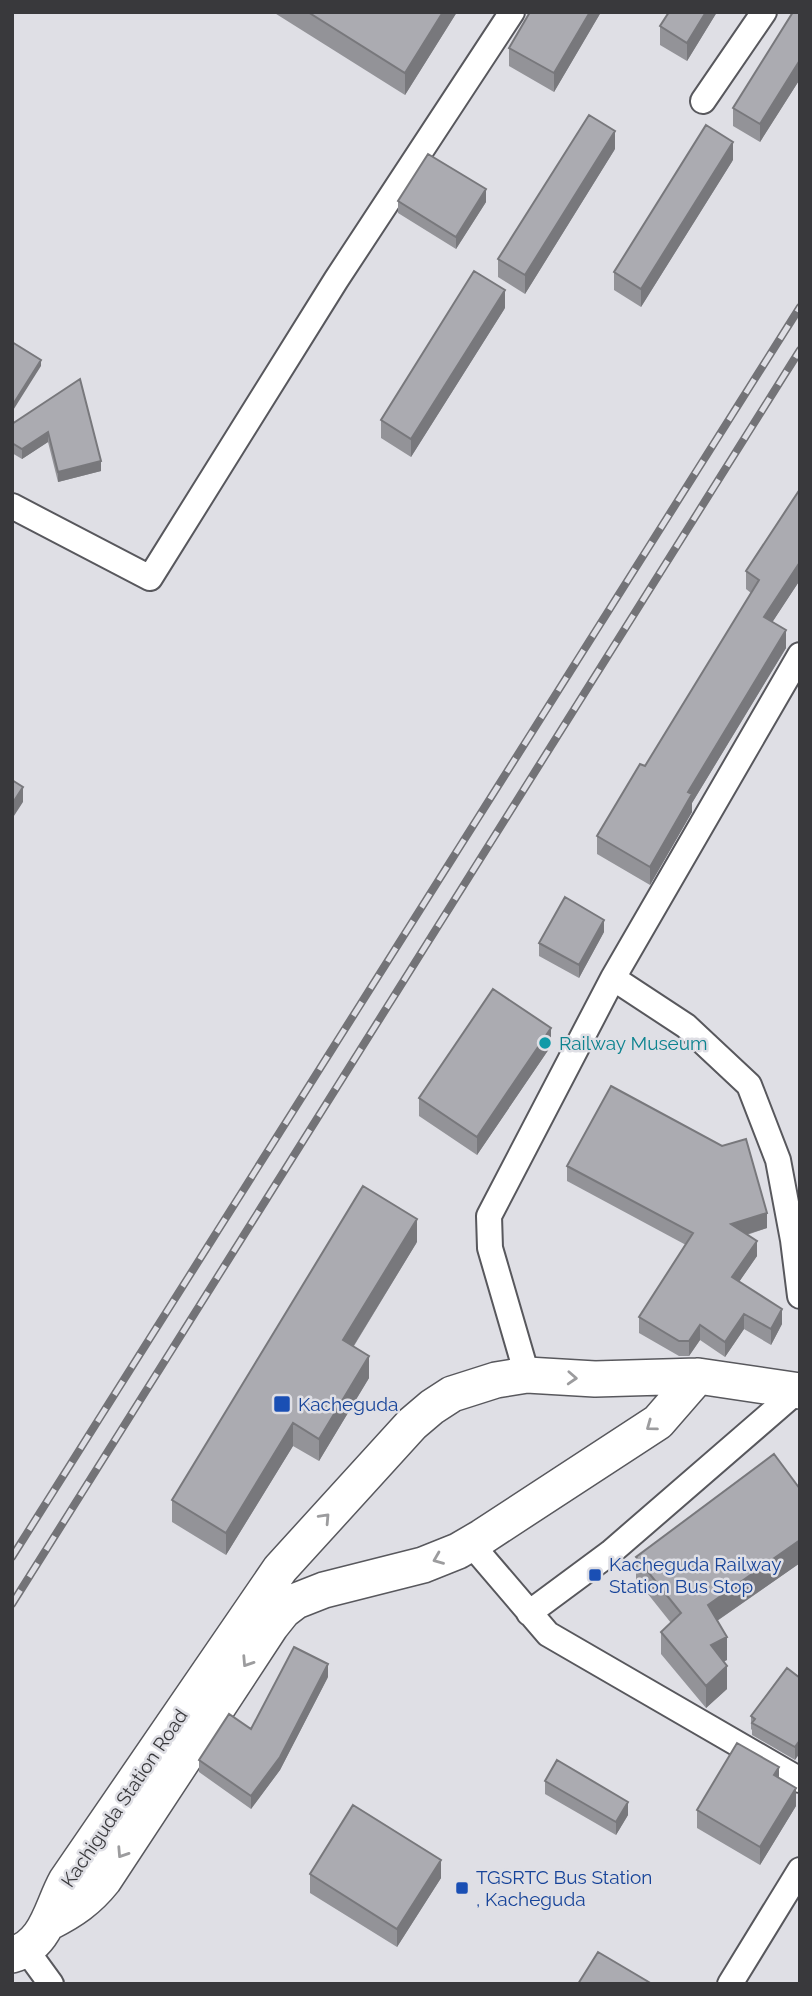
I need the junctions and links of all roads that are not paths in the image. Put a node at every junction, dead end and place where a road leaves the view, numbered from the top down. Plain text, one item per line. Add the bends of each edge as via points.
1 (512, 12) edge
2 (764, 12) edge
3 (703, 101) dead end
4 (12, 506) edge
5 (800, 655) edge
6 (612, 978) junction
7 (800, 1296) edge
8 (527, 1375) junction
9 (698, 1376) junction
10 (798, 1389) edge
11 (471, 1544) junction
12 (529, 1612) junction
13 (800, 1780) edge
14 (800, 1870) edge
15 (50, 1922) junction
16 (20, 1953) edge
17 (51, 1984) edge
18 (730, 1984) edge

1 - 4 street via 336,280 150,578
2 - 3 street
5 - 6 street
6 - 7 street via 686,1026 749,1084 778,1160
6 - 8 street via 489,1216 490,1248
8 -> 9 main road, Kachiguda Station Road via 594,1379
15 -> 8 main road, Kachiguda Station Road via 66,1881 295,1550 432,1407 453,1394
9 - 10 main road, Kachiguda Station Road
9 -> 11 main road, Kachiguda Station Road via 658,1422
10 - 12 street via 610,1553
11 - 12 street
11 -> 15 main road, Kachiguda Station Road via 423,1565 324,1590 283,1611 104,1880 90,1898
12 - 13 street via 548,1634
14 - 18 street
15 - 16 main road
16 - 17 street

